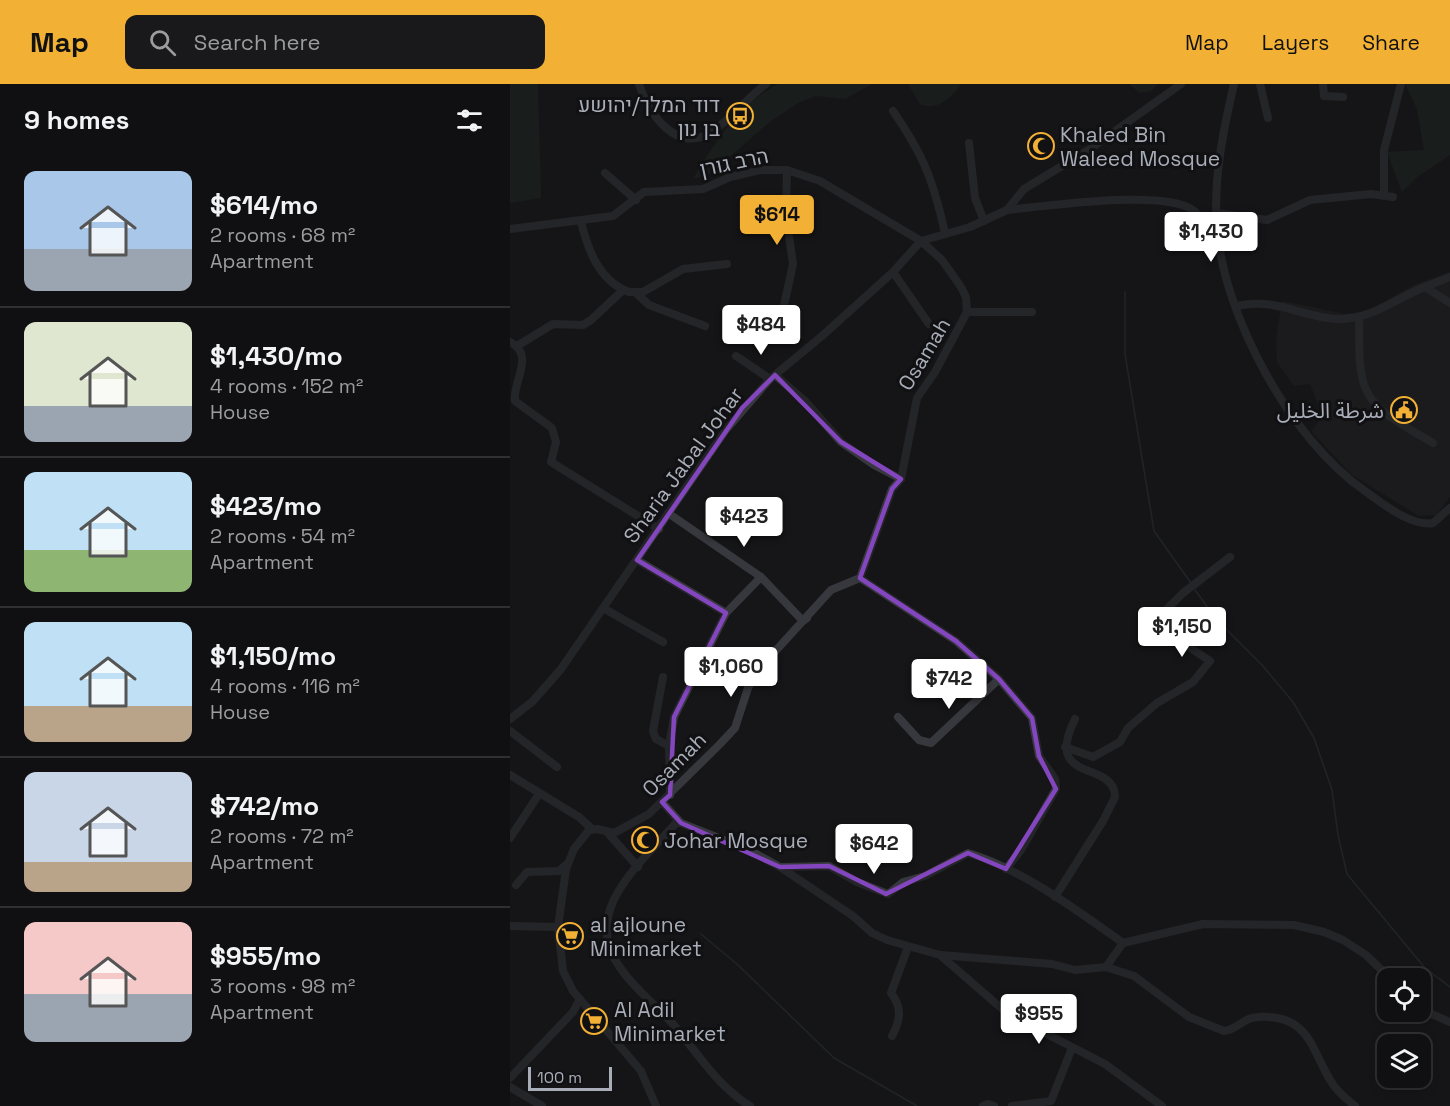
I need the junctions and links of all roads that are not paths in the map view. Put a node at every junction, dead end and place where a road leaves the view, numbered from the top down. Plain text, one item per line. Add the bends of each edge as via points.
1 (639, 84) edge
2 (1181, 84) edge
3 (1234, 84) edge
4 (1260, 84) edge
5 (1323, 84) edge
6 (1401, 84) edge
7 (761, 85) edge
8 (1343, 97) dead end
9 (893, 111) dead end
10 (1268, 118) dead end
11 (969, 143) dead end
12 (787, 170) junction
13 (605, 173) dead end
14 (636, 200) junction
15 (1007, 210) junction
16 (1216, 213) junction
17 (984, 221) junction
18 (581, 222) junction
19 (510, 229) edge
20 (945, 233) junction
21 (921, 242) junction
22 (1210, 243) dead end
23 (727, 264) dead end
24 (893, 272) junction
25 (1450, 277) edge
26 (1425, 287) junction
27 (623, 290) junction
28 (636, 293) junction
29 (1450, 303) edge
30 (1237, 306) junction
31 (967, 312) junction
32 (1032, 312) dead end
33 (1359, 317) junction
34 (780, 324) dead end
35 (929, 324) dead end
36 (705, 326) dead end
37 (514, 344) edge
38 (736, 356) dead end
39 (773, 376) junction
40 (1433, 443) dead end
41 (901, 479) junction
42 (1450, 507) edge
43 (668, 513) junction
44 (659, 529) junction
45 (1230, 557) dead end
46 (637, 560) junction
47 (761, 577) junction
48 (860, 578) junction
49 (603, 608) junction
50 (726, 613) junction
51 (809, 616) junction
52 (663, 642) dead end
53 (663, 677) dead end
54 (999, 679) junction
55 (898, 717) dead end
56 (510, 719) edge
57 (1075, 719) dead end
58 (510, 731) edge
59 (669, 746) junction
60 (1065, 747) junction
61 (557, 767) dead end
62 (510, 775) edge
63 (539, 794) junction
64 (670, 795) junction
65 (662, 802) junction
66 (681, 823) junction
67 (592, 829) junction
68 (608, 833) junction
69 (510, 838) edge
70 (568, 863) junction
71 (638, 867) junction
72 (780, 867) junction
73 (1006, 869) junction
74 (516, 885) dead end
75 (1055, 897) junction
76 (510, 927) edge
77 (558, 927) junction
78 (1123, 943) junction
79 (908, 947) junction
80 (940, 955) junction
81 (1106, 967) junction
82 (1382, 968) edge
83 (580, 999) junction
84 (1431, 1013) edge
85 (1450, 1022) edge
86 (891, 1036) dead end
87 (1072, 1048) junction
88 (510, 1078) edge
89 (510, 1087) edge
90 (1152, 1103) edge
91 (542, 1106) edge
92 (656, 1106) edge
93 (750, 1106) edge
94 (983, 1106) edge
95 (994, 1106) edge
96 (1012, 1106) edge
97 (1162, 1106) edge
98 (1355, 1106) edge

1 - 7 street via 652,114 662,126 674,135 689,138 711,133
2 - 15 street, Sharia Jabal Johar via 1090,149 1024,189
3 - 16 street via 1217,176
4 - 10 street
5 - 8 street via 1324,96
6 - 16 street via 1384,150 1388,196 1310,200 1267,220
9 - 20 street via 929,171
11 - 17 street via 975,198
12 - 14 street, הרב גורן via 760,170 703,189 644,192
12 - 21 street, הרב גורן via 820,181
12 - 34 street via 786,215 793,264
13 - 14 street
14 - 18 street, הרב גורן via 613,216
15 - 17 street, Sharia Jabal Johar
15 - 22 street via 1093,202 1168,202 1192,210
16 - 30 street via 1221,249
17 - 20 street, Sharia Jabal Johar
18 - 19 street, הרב גורן
18 - 27 street via 592,258
20 - 21 street, Sharia Jabal Johar
21 - 24 street, Sharia Jabal Johar
21 - 31 street, Osamah via 942,260 961,287
23 - 28 street via 683,269
24 - 35 street
24 - 39 street, Sharia Jabal Johar
25 - 26 street
26 - 29 street
26 - 33 street
27 - 28 street
27 - 37 street via 583,325 553,324
28 - 36 street via 649,305
30 - 33 street via 1274,304 1329,318
30 - 42 street via 1248,338 1276,393 1304,432 1343,474 1378,500 1420,522 1433,523
31 - 32 street
31 - 41 street, Osamah via 936,372 914,404
33 - 40 street via 1362,374 1368,395 1398,421
37 - 44 street via 522,358 514,399 552,428 556,442 551,462
38 - 39 street
39 - 41 street via 806,401 841,442
39 - 43 street, Sharia Jabal Johar via 742,408
41 - 48 street, Osamah via 892,489
43 - 44 street, Sharia Jabal Johar
43 - 47 street
44 - 46 street, Sharia Jabal Johar
45 - 60 street via 1162,614 1161,628 1210,661 1193,682 1157,703 1128,728 1120,742 1093,757
46 - 49 street, Sharia Jabal Johar
46 - 50 street
47 - 50 street
47 - 51 street via 803,621
48 - 51 street, Osamah via 831,590
48 - 54 street via 956,641
49 - 52 street
49 - 56 street, Sharia Jabal Johar via 546,687
50 - 59 street via 674,717
51 - 64 street, Osamah via 759,669 748,688 735,728
53 - 59 street via 653,727 656,739
54 - 55 street via 931,743 919,740
54 - 73 street via 1032,718 1039,756 1056,786 1021,850
57 - 60 street
58 - 61 street
59 - 64 street
60 - 75 street via 1071,760 1111,784 1116,794
62 - 63 street
63 - 67 street
63 - 69 street
64 - 65 street, Osamah
65 - 66 street
65 - 68 street, Osamah via 649,814
66 - 71 street via 676,823
66 - 72 street
67 - 68 street
67 - 70 street via 578,843
68 - 71 street
70 - 74 street via 559,872 527,872
70 - 77 street
71 - 93 street via 616,892 609,911 607,931 613,957 719,1080
72 - 73 street via 829,866 886,894 903,882 925,876 968,853
72 - 79 street via 872,933
73 - 75 street
75 - 78 street
76 - 77 street
77 - 83 street via 565,977
78 - 81 street
78 - 82 street via 1199,924 1294,926 1343,940
79 - 80 street
79 - 86 street via 891,993 900,1011 900,1023
80 - 81 street via 1052,964 1075,970
80 - 87 street via 1008,1014
81 - 98 street via 1134,976 1189,1017 1221,1030 1258,1017 1278,1019 1297,1028 1312,1041 1334,1087
83 - 88 street via 573,1012
83 - 92 street via 636,1064
84 - 85 street
87 - 90 street via 1105,1064
87 - 96 street via 1051,1101
89 - 91 street
90 - 97 street
94 - 95 street

